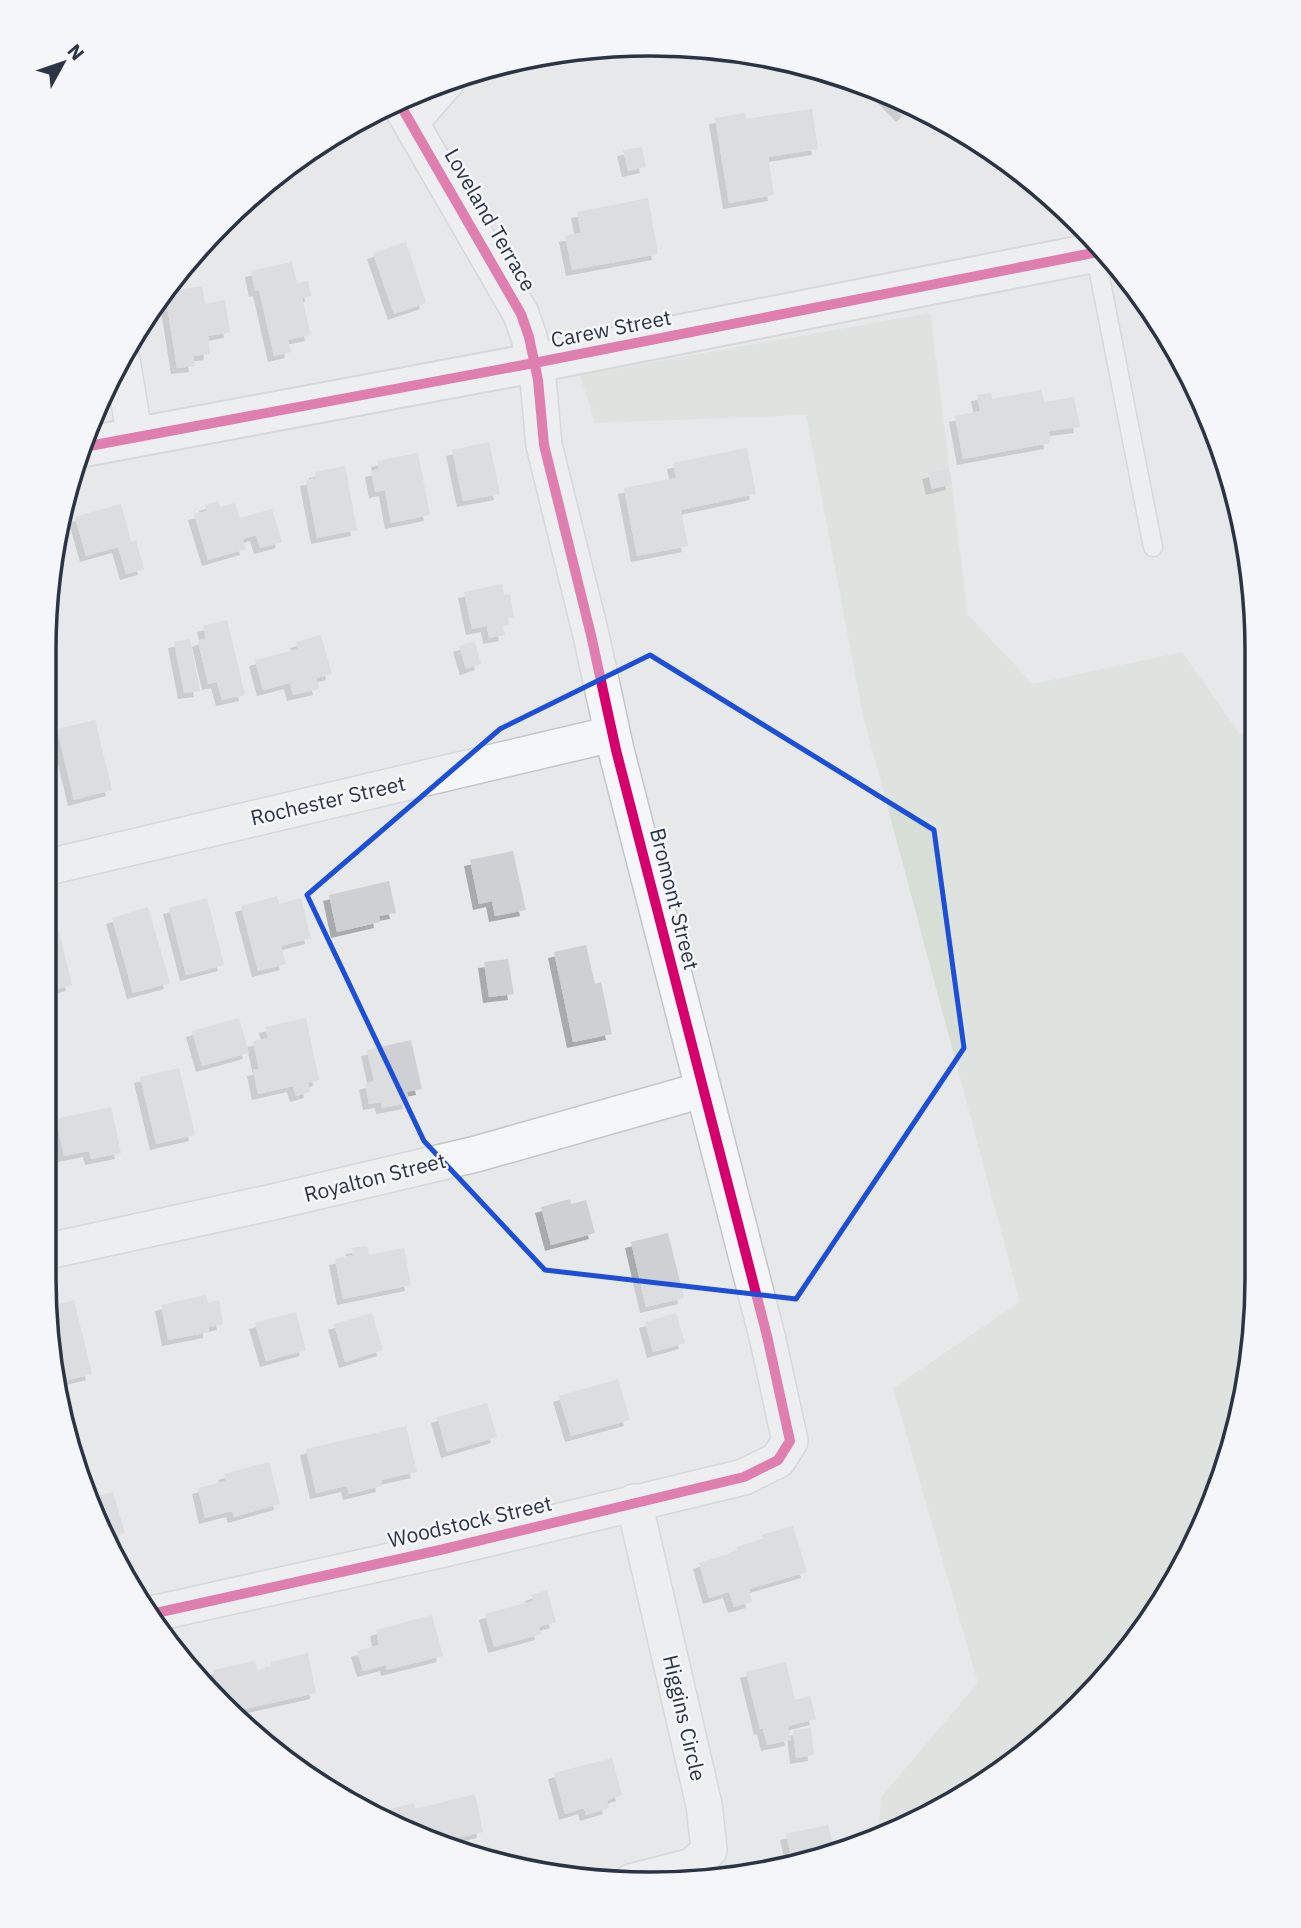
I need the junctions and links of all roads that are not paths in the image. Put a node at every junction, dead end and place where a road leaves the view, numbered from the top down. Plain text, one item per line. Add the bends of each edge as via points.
1 (405, 111) edge
2 (1091, 253) edge
3 (1101, 264) edge
4 (534, 363) junction
5 (124, 374) edge
6 (135, 438) junction
7 (93, 445) edge
8 (1153, 547) dead end
9 (612, 734) junction
10 (56, 865) edge
11 (702, 1090) junction
12 (56, 1249) edge
13 (790, 1441) joint
14 (634, 1502) junction
15 (159, 1612) edge
16 (672, 1871) edge

1 - 4 street, Loveland Terrace via 521,314
2 - 4 street, Carew Street
3 - 8 lane
4 - 6 street, Carew Street
4 - 9 street, Bromont Street via 544,445
5 - 6 street
6 - 7 street, Carew Street
9 - 10 street, Rochester Street
9 - 11 street, Bromont Street
11 - 12 street, Royalton Street via 462,1157
11 - 13 street, Bromont Street
13 - 14 street, Woodstock Street via 778,1460 744,1477
14 - 15 street, Woodstock Street
14 - 16 street, Higgins Circle via 704,1805 709,1850 693,1866

